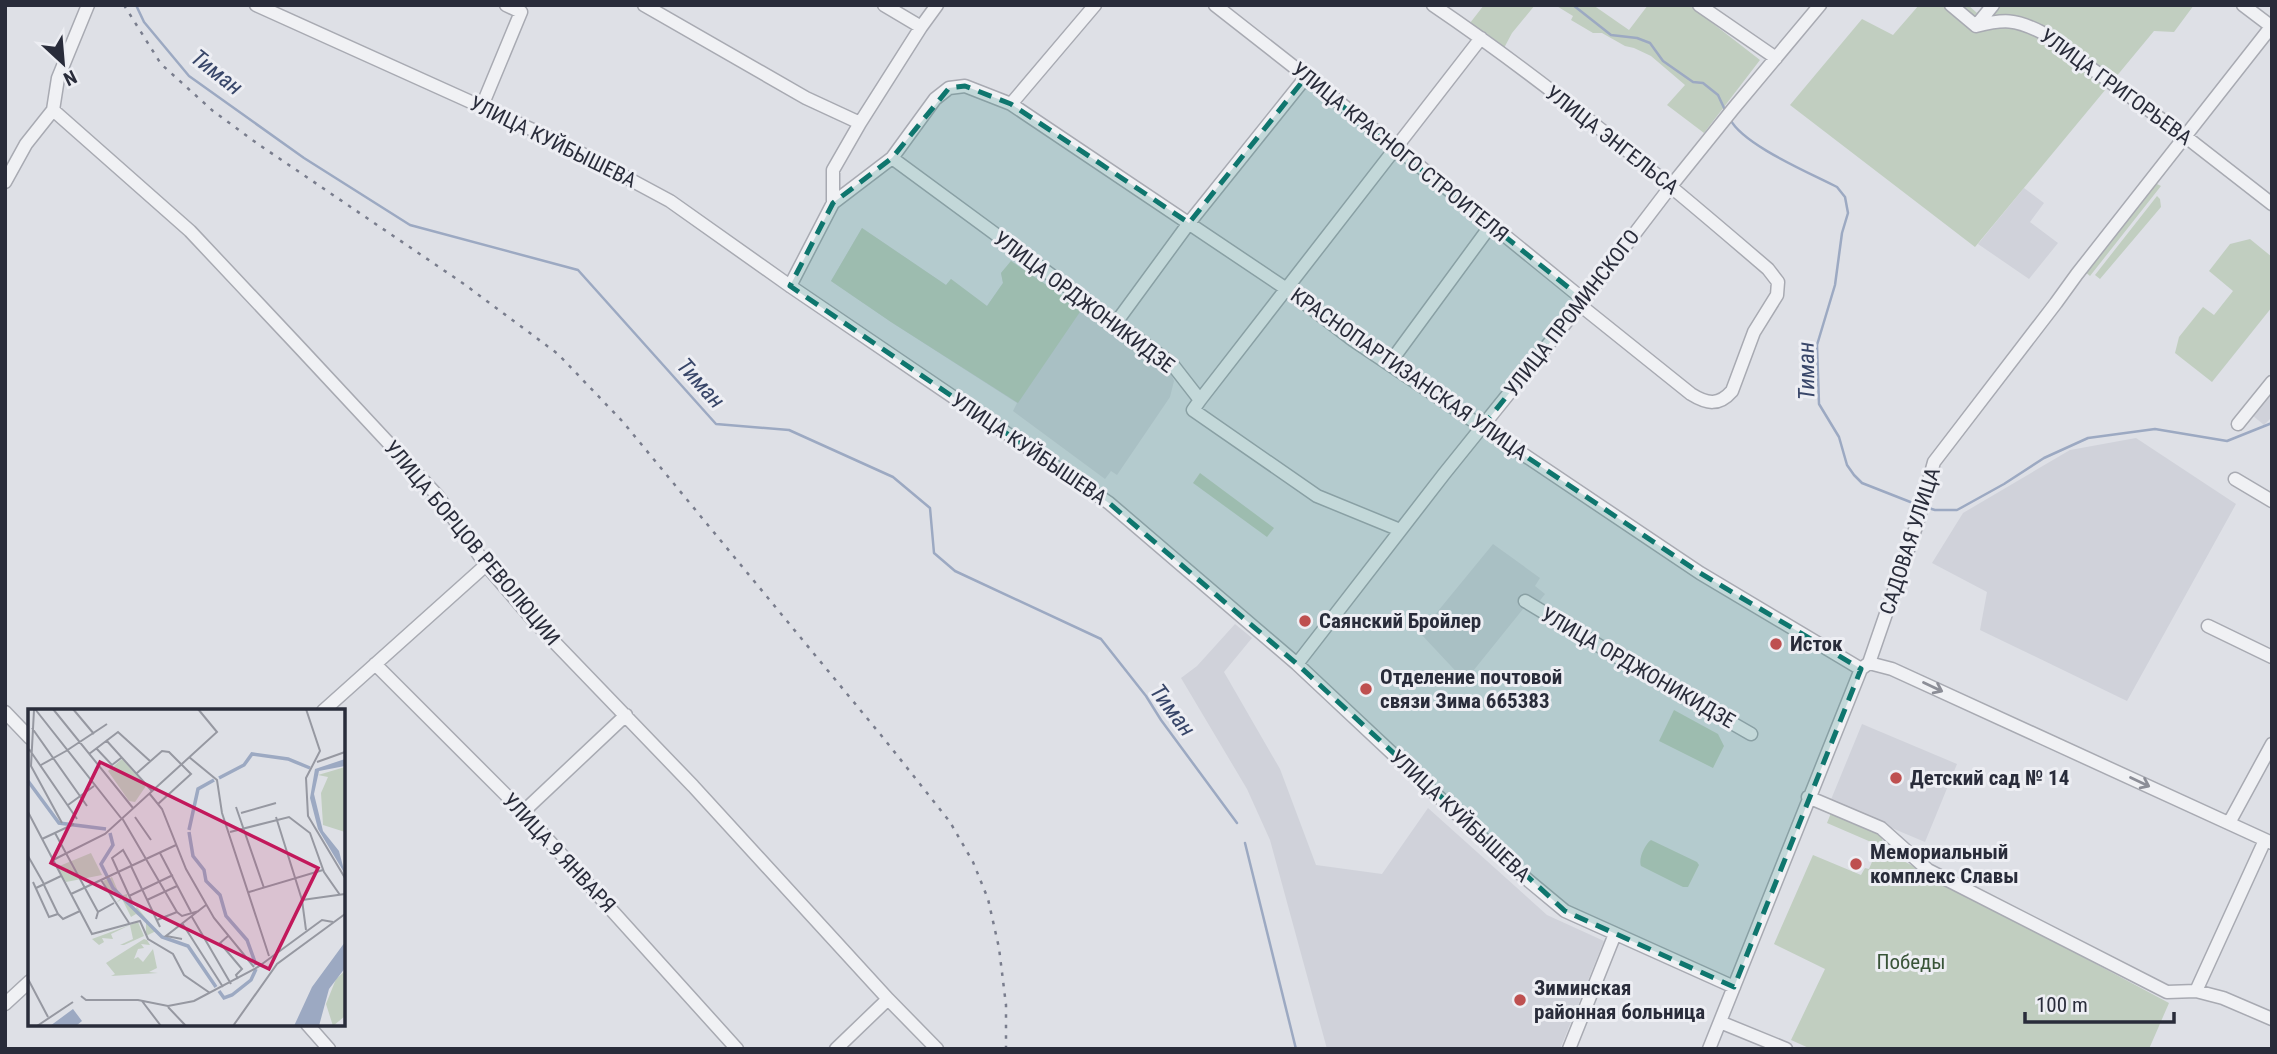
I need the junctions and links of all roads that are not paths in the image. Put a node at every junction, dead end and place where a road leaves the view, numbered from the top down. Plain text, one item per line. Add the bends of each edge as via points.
1 (88, 5) edge
2 (256, 5) edge
3 (506, 5) edge
4 (644, 5) edge
5 (884, 5) edge
6 (937, 5) edge
7 (1095, 5) edge
8 (1215, 5) edge
9 (1433, 5) edge
10 (1699, 5) edge
11 (1820, 5) edge
12 (1951, 5) edge
13 (1993, 5) edge
14 (2243, 5) edge
15 (1976, 26) junction
16 (921, 27) junction
17 (2271, 27) edge
18 (1481, 38) junction
19 (1776, 58) junction
20 (1306, 77) junction
21 (1012, 104) junction
22 (482, 107) junction
23 (53, 110) junction
24 (860, 123) junction
25 (2186, 137) junction
26 (1396, 147) junction
27 (892, 158) junction
28 (5, 182) edge
29 (1671, 186) junction
30 (833, 203) junction
31 (2272, 204) edge
32 (1189, 223) junction
33 (1491, 225) junction
34 (790, 286) junction
35 (1285, 288) junction
36 (1582, 302) junction
37 (1115, 324) junction
38 (1389, 364) junction
39 (2272, 382) edge
40 (1732, 391) joint
41 (1200, 400) junction
42 (2238, 424) dead end
43 (1482, 427) junction
44 (2235, 479) dead end
45 (2272, 501) edge
46 (1400, 530) junction
47 (486, 565) junction
48 (1525, 601) dead end
49 (2208, 626) dead end
50 (2272, 657) edge
51 (375, 664) junction
52 (1297, 664) junction
53 (1865, 666) junction
54 (325, 709) edge
55 (6, 714) edge
56 (626, 715) junction
57 (1751, 734) dead end
58 (28, 736) edge
59 (2272, 744) edge
60 (1808, 797) junction
61 (523, 812) junction
62 (2229, 823) junction
63 (2268, 842) edge
64 (1615, 934) junction
65 (28, 983) edge
66 (1734, 987) junction
67 (2196, 991) junction
68 (888, 999) junction
69 (5, 1004) edge
70 (2272, 1018) edge
71 (1720, 1021) junction
72 (309, 1026) edge
73 (329, 1049) edge
74 (737, 1049) edge
75 (836, 1049) edge
76 (937, 1049) edge
77 (1569, 1049) edge
78 (1709, 1049) edge
79 (1786, 1049) edge

1 - 23 street via 58,78
2 - 22 street, УЛИЦА КУЙБЫШЕВА
3 - 22 street via 521,12
4 - 24 street via 806,98
5 - 16 street
6 - 16 street
7 - 21 street
8 - 20 street, УЛИЦА КРАСНОГО СТРОИТЕЛЯ
9 - 18 street, УЛИЦА ЭНГЕЛЬСА
10 - 19 street
11 - 19 street
12 - 15 street
13 - 15 street
14 - 17 street
15 - 25 street, УЛИЦА ГРИГОРЬЕВА via 2002,20 2022,22 2041,32
16 - 24 street
17 - 25 street, САДОВАЯ УЛИЦА
18 - 26 street
18 - 29 street, УЛИЦА ЭНГЕЛЬСА
19 - 29 street, УЛИЦА ПРОМИНСКОГО
20 - 26 street, УЛИЦА КРАСНОГО СТРОИТЕЛЯ
20 - 32 street
21 - 27 street, КРАСНОПАРТИЗАНСКАЯ УЛИЦА via 955,86 935,99
21 - 32 street, КРАСНОПАРТИЗАНСКАЯ УЛИЦА
22 - 34 street, УЛИЦА КУЙБЫШЕВА via 564,144 670,201
23 - 28 street via 26,144
23 - 47 street, УЛИЦА БОРЦОВ РЕВОЛЮЦИИ via 218,260 437,495
24 - 30 street via 833,170
25 - 31 street, УЛИЦА ГРИГОРЬЕВА
25 - 53 street, САДОВАЯ УЛИЦА via 1934,462 1917,524
26 - 33 street, УЛИЦА КРАСНОГО СТРОИТЕЛЯ
26 - 35 street
27 - 30 street
27 - 37 street, УЛИЦА ОРДЖОНИКИДЗЕ
29 - 36 street, УЛИЦА ПРОМИНСКОГО
29 - 40 street, УЛИЦА ЭНГЕЛЬСА via 1768,269 1779,288 1754,332
30 - 34 street
32 - 35 street, КРАСНОПАРТИЗАНСКАЯ УЛИЦА
32 - 37 street
33 - 36 street, УЛИЦА КРАСНОГО СТРОИТЕЛЯ
33 - 38 street
34 - 52 street, УЛИЦА КУЙБЫШЕВА via 1110,503
35 - 38 street, КРАСНОПАРТИЗАНСКАЯ УЛИЦА
35 - 41 street
36 - 40 street, УЛИЦА КРАСНОГО СТРОИТЕЛЯ via 1691,394 1717,403
36 - 43 street, УЛИЦА ПРОМИНСКОГО
37 - 41 street, УЛИЦА ОРДЖОНИКИДЗЕ via 1172,363
38 - 43 street, КРАСНОПАРТИЗАНСКАЯ УЛИЦА
39 - 42 street
41 - 46 street, УЛИЦА ОРДЖОНИКИДЗЕ via 1193,410 1317,496
43 - 46 street, УЛИЦА ПРОМИНСКОГО
43 - 53 street, КРАСНОПАРТИЗАНСКАЯ УЛИЦА via 1700,573
44 - 45 street
46 - 52 street, УЛИЦА ПРОМИНСКОГО
47 - 51 street
47 - 56 street, УЛИЦА БОРЦОВ РЕВОЛЮЦИИ
48 - 57 street, УЛИЦА ОРДЖОНИКИДЗЕ
49 - 50 street
51 - 54 street
51 - 61 street, УЛИЦА 9 ЯНВАРЯ
52 - 64 street, УЛИЦА КУЙБЫШЕВА via 1523,876 1565,911
53 - 60 street, САДОВАЯ УЛИЦА
53 -> 62 street, КРАСНОПАРТИЗАНСКАЯ УЛИЦА via 1892,669
55 - 58 street
56 - 61 street
56 - 68 street, УЛИЦА БОРЦОВ РЕВОЛЮЦИИ
59 - 62 street
60 - 66 street, САДОВАЯ УЛИЦА
60 - 67 street via 1881,828 1928,870 2167,992
61 - 74 street, УЛИЦА 9 ЯНВАРЯ
62 - 63 street, КРАСНОПАРТИЗАНСКАЯ УЛИЦА
63 - 67 street
64 - 66 street, УЛИЦА КУЙБЫШЕВА
64 - 77 street
65 - 69 street
66 - 71 street, САДОВАЯ УЛИЦА
67 - 70 street
68 - 75 street
68 - 76 street, УЛИЦА БОРЦОВ РЕВОЛЮЦИИ
71 - 78 street, САДОВАЯ УЛИЦА
71 - 79 street
72 - 73 street

